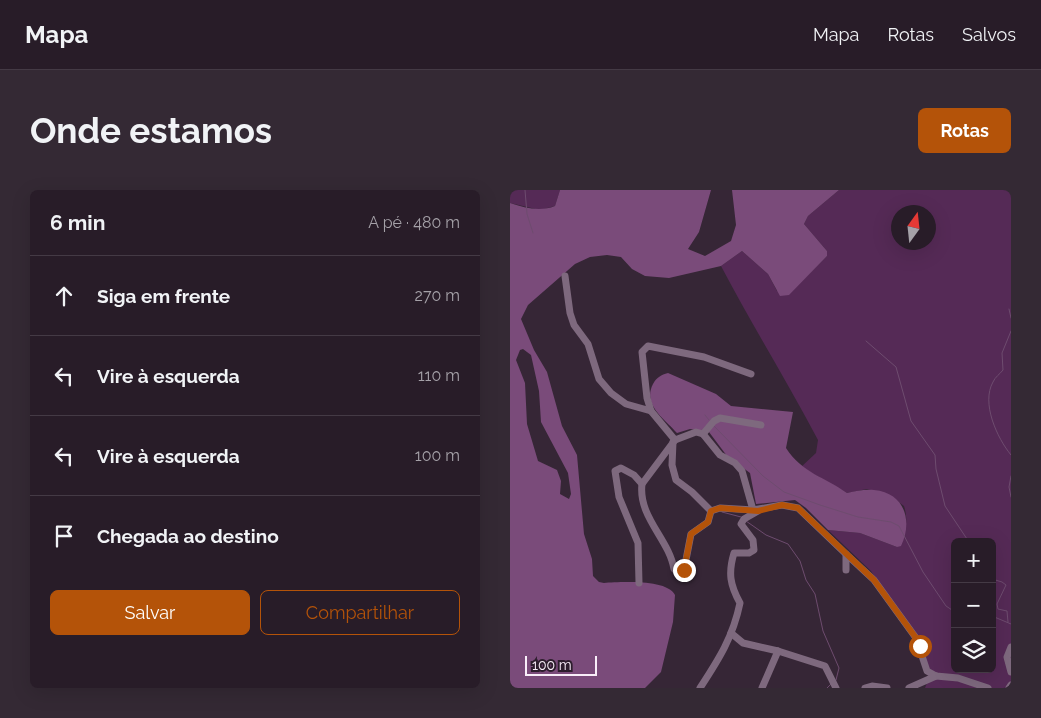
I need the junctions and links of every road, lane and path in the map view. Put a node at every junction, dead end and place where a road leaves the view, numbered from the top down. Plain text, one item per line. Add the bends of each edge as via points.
1 (565, 276) dead end
2 (750, 374) dead end
3 (651, 411) junction
4 (761, 425) dead end
5 (703, 434) junction
6 (675, 440) junction
7 (642, 484) junction
8 (711, 511) junction
9 (756, 511) junction
10 (846, 554) junction
11 (846, 570) dead end
12 (639, 583) dead end
13 (731, 633) junction
14 (1011, 647) edge
15 (778, 651) junction
16 (1011, 672) edge
17 (936, 676) junction
18 (700, 688) edge
19 (762, 688) edge
20 (836, 688) edge
21 (865, 688) edge
22 (887, 688) edge
23 (909, 688) edge
24 (988, 688) edge

1 - 3 street via 570,313 574,325 588,344 599,379 626,404
2 - 3 street via 704,357 648,346 642,352
3 - 6 street
4 - 5 street via 720,418
5 - 6 street via 696,432
5 - 9 street via 720,455 742,471
6 - 7 street
6 - 8 street via 672,465 676,480
7 - 8 street via 648,515 673,560 674,569 679,573 684,570 691,534 708,522
7 - 12 street via 621,468 615,471 619,497 638,543
8 - 9 street via 720,508
9 - 10 street via 782,505 798,508
9 - 13 street via 741,524 753,540 754,550 734,553 732,558 732,588 740,603
10 - 11 street
10 - 17 street via 887,596 918,641 924,668
13 - 15 street via 743,643
13 - 18 street via 724,652
14 - 16 street via 1007,657
15 - 19 street
15 - 20 street via 825,666
17 - 23 street
17 - 24 street via 958,678
21 - 22 street

